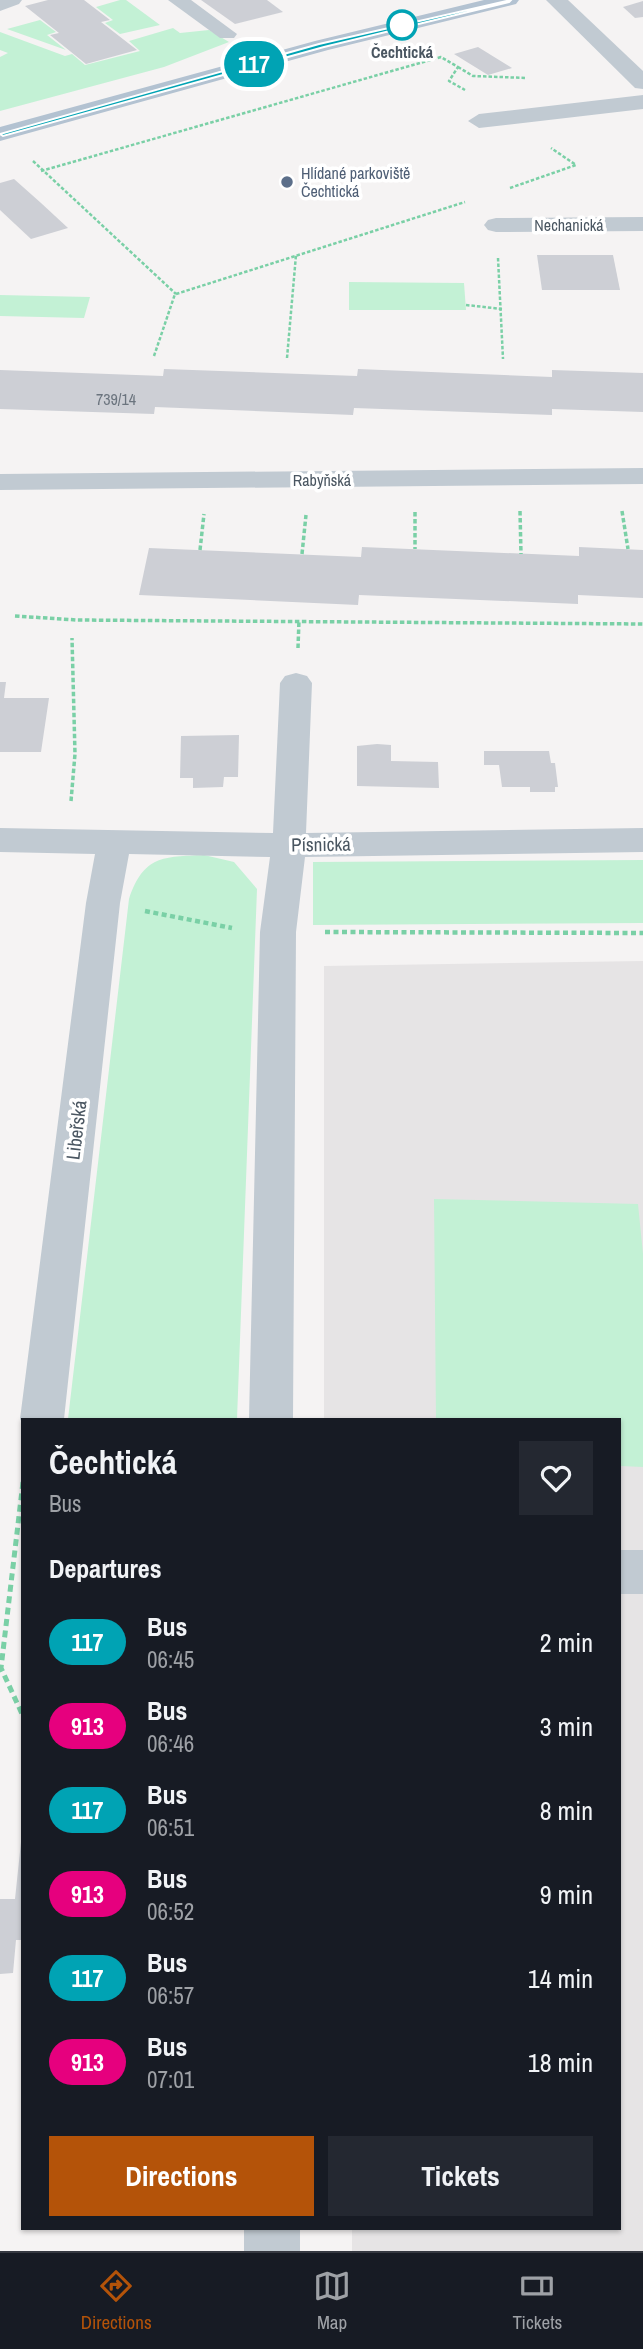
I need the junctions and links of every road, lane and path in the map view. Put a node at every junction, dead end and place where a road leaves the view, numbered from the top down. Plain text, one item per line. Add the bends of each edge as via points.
1 (12, 0) edge
2 (178, 0) edge
3 (509, 0) edge
4 (556, 0) edge
5 (0, 5) edge
6 (227, 34) dead end
7 (457, 67) junction
8 (473, 76) dead end
9 (643, 83) edge
10 (471, 94) dead end
11 (643, 102) edge
12 (479, 121) dead end
13 (0, 134) edge
14 (546, 145) dead end
15 (26, 153) dead end
16 (41, 171) junction
17 (491, 194) junction
18 (643, 224) edge
19 (496, 225) junction
20 (296, 255) junction
21 (176, 294) junction
22 (466, 305) dead end
23 (502, 309) junction
24 (153, 356) dead end
25 (287, 358) dead end
26 (503, 359) dead end
27 (643, 476) edge
28 (518, 479) junction
29 (0, 482) edge
30 (522, 554) dead end
31 (15, 616) dead end
32 (643, 624) edge
33 (72, 638) dead end
34 (296, 683) dead end
35 (0, 840) edge
36 (643, 840) edge
37 (67, 841) junction
38 (114, 842) junction
39 (289, 845) junction
40 (103, 903) junction
41 (278, 932) junction
42 (643, 933) edge
43 (42, 1418) edge
44 (271, 1418) edge
45 (21, 1499) edge
46 (621, 1572) edge
47 (643, 1572) edge
48 (21, 1712) edge
49 (272, 2230) edge
50 (272, 2251) edge

1 - 5 street
2 - 6 street
3 - 13 main road via 322,45
4 - 9 street
7 - 8 path
7 - 10 path via 449,81
7 - 16 path via 441,57
11 - 12 street
14 - 17 path via 576,164
15 - 16 path
16 - 21 path
17 - 19 path
17 - 20 path
18 - 19 street, Nechanická
19 - 23 path
20 - 21 path
20 - 25 path
21 - 24 path
22 - 23 path
23 - 26 path
27 - 28 street, Rabyňská
28 - 29 street, Rabyňská
28 - 30 path
31 - 32 path
33 - 37 path via 75,754
34 - 39 street
35 - 37 street, Písnická
36 - 39 street, Písnická
37 - 38 street, Písnická
38 - 39 street, Písnická
38 - 40 street, Libeřská
39 - 41 street
40 - 41 path via 256,932
40 - 43 street, Libeřská
41 - 42 path
41 - 44 street
45 - 48 path via 1,1668
46 - 47 street
49 - 50 street

